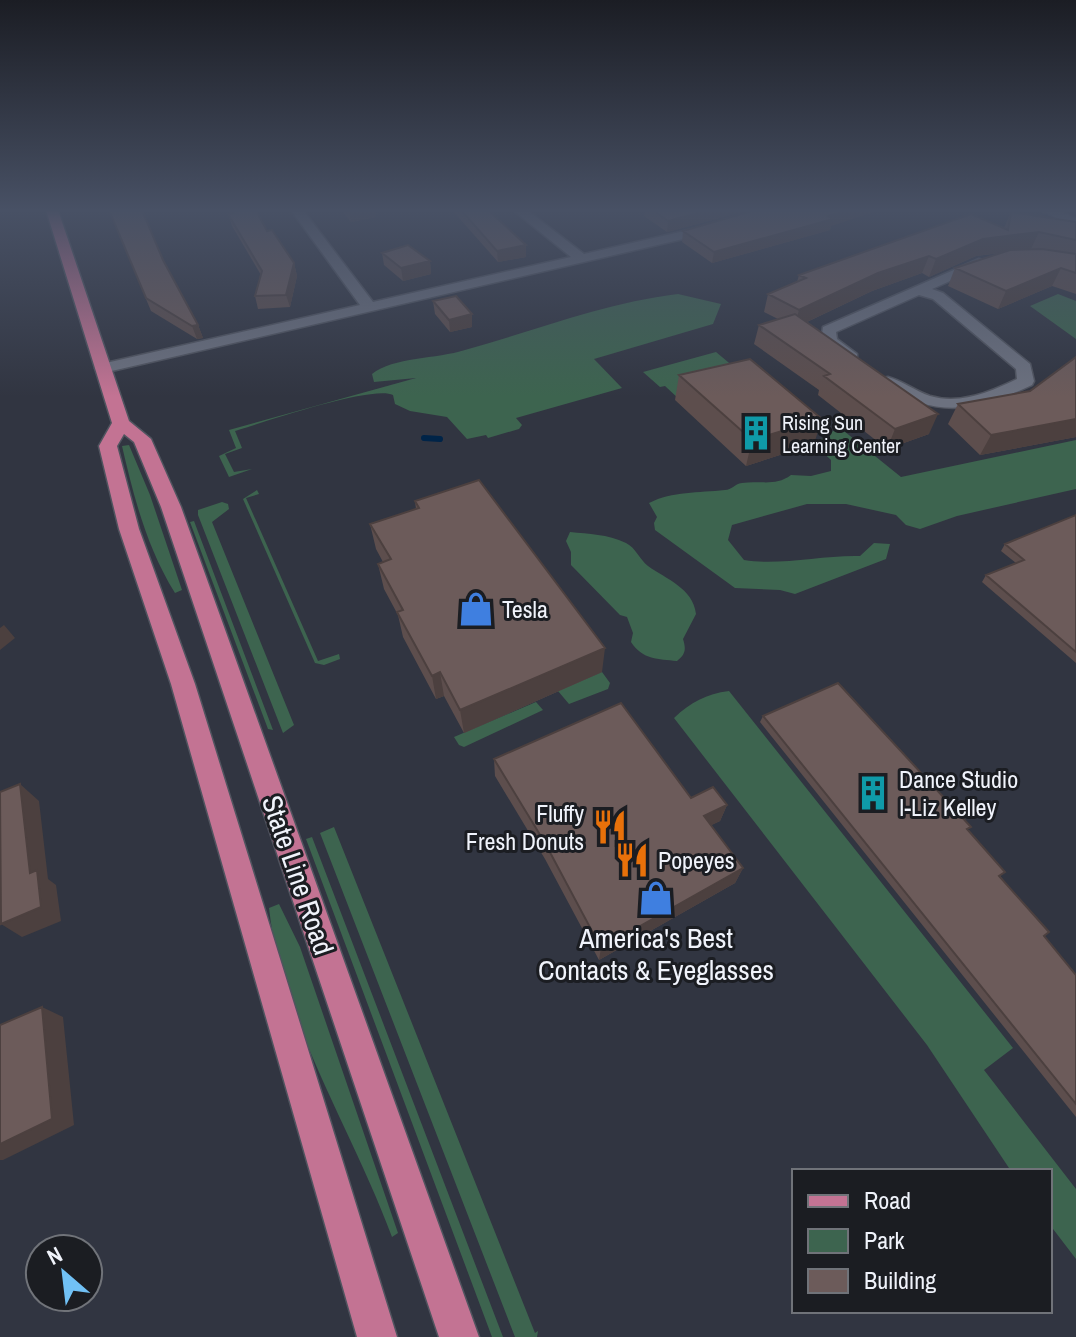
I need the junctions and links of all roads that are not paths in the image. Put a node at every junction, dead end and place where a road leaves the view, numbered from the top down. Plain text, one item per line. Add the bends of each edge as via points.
1 (72, 272) edge
2 (343, 272) edge
3 (519, 272) edge
4 (958, 272) edge
5 (919, 290) junction
6 (369, 307) junction
7 (103, 368) junction
8 (121, 423) junction
9 (377, 1337) edge
10 (459, 1337) edge

1 - 7 main road, State Line Road
2 - 6 street
3 - 6 street
4 - 5 street
5 - 5 street via 828,330 829,341 913,398 943,405 996,396 1026,381 1024,367 1009,354 938,296
6 - 7 street
7 - 8 main road, State Line Road
8 - 9 main road via 108,446 129,529 183,684
8 - 10 main road, State Line Road via 142,439 171,507

